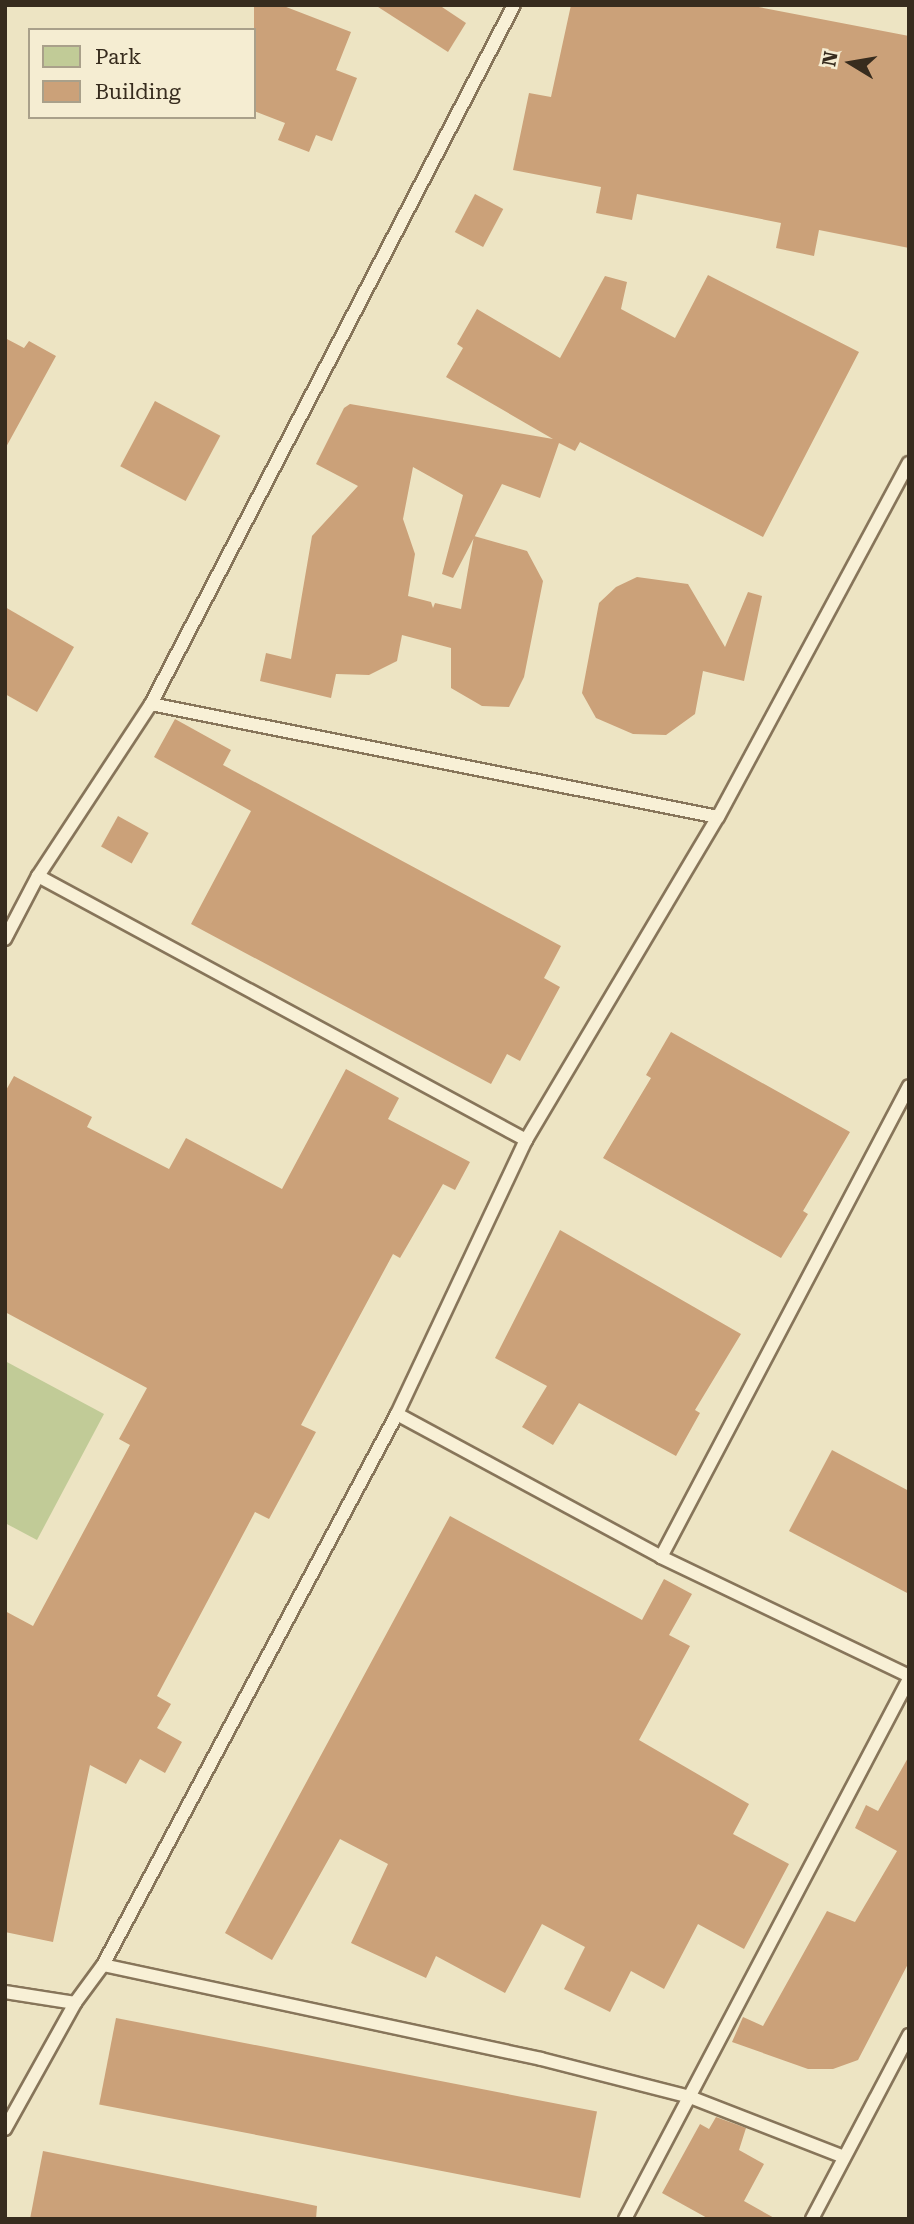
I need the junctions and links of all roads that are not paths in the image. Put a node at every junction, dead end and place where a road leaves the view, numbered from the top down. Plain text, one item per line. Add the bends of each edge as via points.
1 (514, 5) edge
2 (909, 463) edge
3 (151, 704) junction
4 (718, 817) junction
5 (38, 876) junction
6 (5, 939) edge
7 (909, 1086) edge
8 (526, 1140) junction
9 (397, 1414) junction
10 (661, 1557) junction
11 (909, 1677) edge
12 (103, 1965) junction
13 (5, 1992) edge
14 (75, 2003) junction
15 (909, 2035) edge
16 (690, 2097) junction
17 (5, 2129) edge
18 (844, 2157) junction
19 (625, 2219) edge
20 (812, 2219) edge

1 - 3 lane
2 - 4 lane
3 - 4 lane
3 - 5 lane
4 - 8 lane
5 - 6 lane
5 - 8 lane
7 - 10 lane
8 - 9 lane
9 - 10 lane
9 - 12 lane
10 - 11 lane
11 - 16 lane
12 - 14 lane
12 - 16 lane via 541,2059
13 - 14 lane
14 - 17 lane
15 - 18 lane
16 - 18 lane
16 - 19 lane
18 - 20 lane

